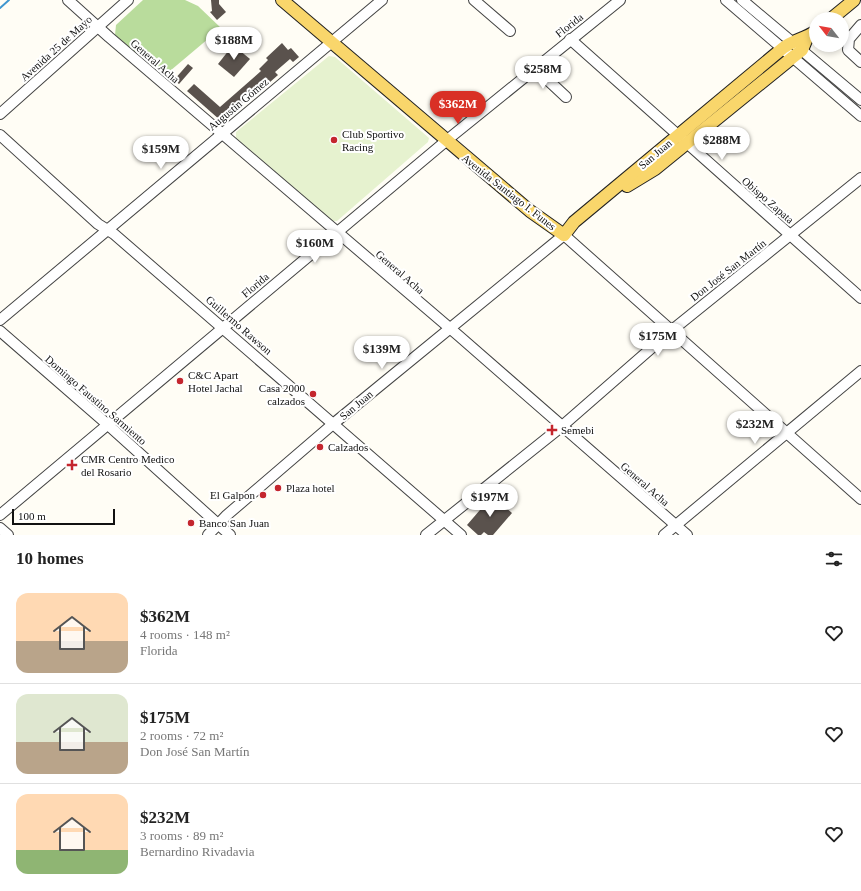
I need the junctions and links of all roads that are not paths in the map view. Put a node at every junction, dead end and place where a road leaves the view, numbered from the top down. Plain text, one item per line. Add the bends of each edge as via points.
1 (68, 0) edge
2 (128, 0) edge
3 (282, 0) edge
4 (294, 0) edge
5 (382, 0) edge
6 (474, 0) edge
7 (620, 0) edge
8 (726, 0) edge
9 (742, 0) edge
10 (854, 0) edge
11 (839, 12) edge
12 (861, 25) edge
13 (98, 27) junction
14 (510, 31) dead end
15 (809, 35) edge
16 (809, 38) edge
17 (570, 40) junction
18 (334, 41) junction
19 (787, 44) junction
20 (798, 53) junction
21 (861, 62) edge
22 (535, 68) junction
23 (566, 96) dead end
24 (861, 100) edge
25 (0, 114) edge
26 (861, 116) edge
27 (221, 134) junction
28 (0, 135) edge
29 (449, 139) junction
30 (681, 140) junction
31 (861, 178) edge
32 (108, 229) junction
33 (336, 232) junction
34 (562, 233) junction
35 (791, 236) junction
36 (859, 291) edge
37 (0, 320) edge
38 (223, 327) junction
39 (448, 328) junction
40 (0, 331) edge
41 (671, 331) junction
42 (861, 371) edge
43 (107, 424) junction
44 (333, 424) junction
45 (561, 427) junction
46 (786, 433) junction
47 (861, 499) edge
48 (0, 515) edge
49 (444, 520) junction
50 (676, 525) junction
51 (219, 526) junction
52 (0, 528) edge
53 (8, 535) edge
54 (208, 535) edge
55 (230, 535) edge
56 (426, 535) edge
57 (461, 535) edge
58 (664, 535) edge
59 (687, 535) edge

1 - 13 street, General Acha
2 - 13 street, Avenida 25 de Mayo
3 - 18 main road, Avenida Santiago I. Funes
4 - 18 main road, Avenida Santiago I. Funes
5 - 18 street, Augustin Gómez
6 - 14 street
7 - 17 street, Florida
8 - 19 street
9 - 19 street
10 - 11 main road
12 - 21 street via 849,39 848,50
13 - 25 street, Avenida 25 de Mayo
13 - 27 street, General Acha
15 - 19 main road, San Juan
16 - 20 main road, San Juan
17 - 22 street, Florida
17 - 30 street, Obispo Zapata
18 - 27 street, Augustin Gómez
18 - 29 main road, Avenida Santiago I. Funes
19 - 20 street
19 - 30 main road, San Juan
20 - 24 street
20 - 26 street
20 - 30 main road, San Juan
22 - 23 street
22 - 29 street, Florida
27 - 32 street, Augustin Gómez
27 - 33 street, General Acha
28 - 32 street, Guillermo Rawson via 98,224
29 - 33 street, Florida
29 - 34 main road, Avenida Santiago I. Funes via 530,211
30 - 34 main road, San Juan via 655,169
30 - 35 street, Obispo Zapata
31 - 35 street, Don José San Martín
32 - 37 street, Augustin Gómez
32 - 38 street, Guillermo Rawson
33 - 38 street, Florida
33 - 39 street, General Acha
34 - 39 street, San Juan
34 - 41 street
35 - 36 street, Obispo Zapata
35 - 41 street, Don José San Martín
38 - 43 street, Florida
38 - 44 street, Guillermo Rawson
39 - 44 street, San Juan
39 - 45 street, General Acha
40 - 43 street, Domingo Faustino Sarmiento
41 - 45 street, Don José San Martín
41 - 46 street
42 - 46 street
43 - 48 street, Florida
43 - 51 street, Domingo Faustino Sarmiento
44 - 49 street, Guillermo Rawson
44 - 51 street, San Juan via 227,516
45 - 49 street, Don José San Martín
45 - 50 street, General Acha
46 - 47 street
46 - 50 street
49 - 56 street, Don José San Martín
49 - 57 street, Guillermo Rawson
50 - 58 street
50 - 59 street, General Acha
51 - 54 street, San Juan
51 - 55 street, Domingo Faustino Sarmiento
52 - 53 street

